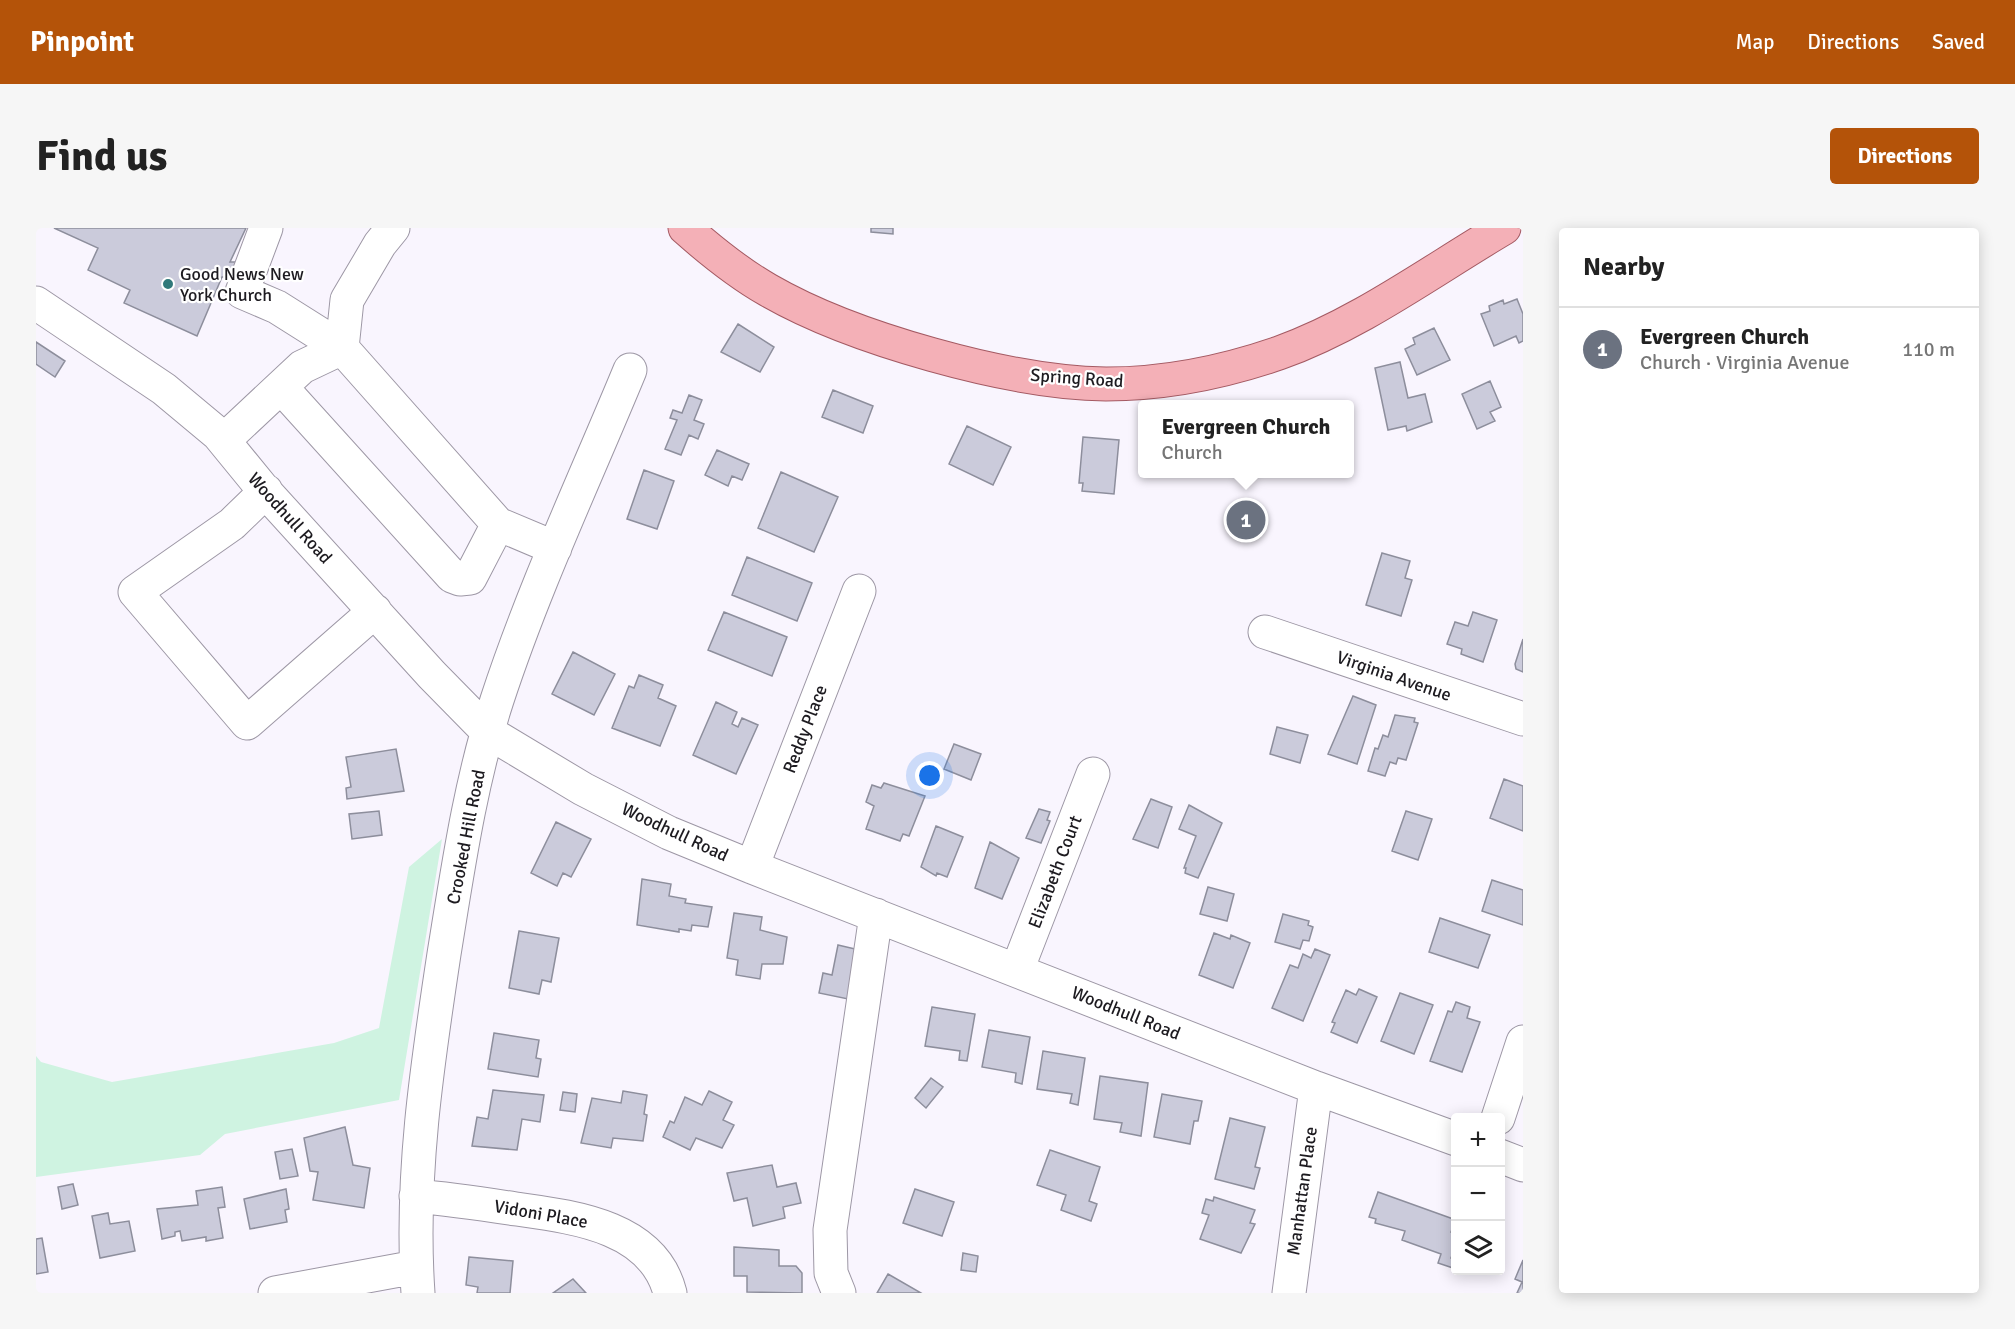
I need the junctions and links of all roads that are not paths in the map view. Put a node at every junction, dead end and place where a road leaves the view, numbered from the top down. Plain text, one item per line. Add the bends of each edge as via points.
1 (266, 228) edge
2 (393, 228) edge
3 (685, 228) edge
4 (1504, 228) edge
5 (36, 303) edge
6 (342, 348) junction
7 (630, 370) dead end
8 (281, 387) junction
9 (224, 440) junction
10 (266, 491) junction
11 (498, 524) junction
12 (555, 548) junction
13 (859, 591) dead end
14 (375, 611) junction
15 (1265, 632) dead end
16 (1523, 719) edge
17 (488, 732) junction
18 (1093, 774) dead end
19 (752, 867) junction
20 (876, 915) junction
21 (1017, 970) junction
22 (1523, 1042) edge
23 (1316, 1088) junction
24 (1500, 1113) edge
25 (1451, 1138) edge
26 (1505, 1158) edge
27 (1523, 1164) edge
28 (416, 1196) junction
29 (417, 1280) edge
30 (275, 1293) edge
31 (670, 1293) edge
32 (839, 1293) edge
33 (1288, 1293) edge

1 - 6 street via 242,292 277,307
2 - 6 street via 347,300
3 - 4 main road, Spring Road via 768,291 829,319 940,356 1035,378 1106,384 1175,379 1280,352 1351,321
5 - 9 street, Woodhull Road via 164,388
6 - 8 street via 302,367
6 - 11 street
7 - 12 street, Crooked Hill Road
8 - 9 street
8 - 11 street via 452,576 470,578
9 - 10 street, Woodhull Road
10 - 14 street, Woodhull Road
10 - 14 street via 232,524 135,592 247,723
11 - 12 street
12 - 17 street, Crooked Hill Road
13 - 19 street, Reddy Place
14 - 17 street, Woodhull Road
15 - 16 street, Virginia Avenue
17 - 19 street, Woodhull Road via 583,789 669,833
17 - 28 street, Crooked Hill Road via 465,819 434,1018 421,1112
18 - 21 street, Elizabeth Court
19 - 20 street, Woodhull Road
20 - 21 street, Woodhull Road
20 - 32 street via 830,1230 831,1273
21 - 23 street, Woodhull Road
22 - 24 street
23 - 25 street, Woodhull Road
23 - 33 street, Manhattan Place
26 - 27 street
28 - 29 street, Crooked Hill Road
28 - 31 street, Vidoni Place via 574,1218 608,1227 642,1247 667,1279
29 - 30 street

